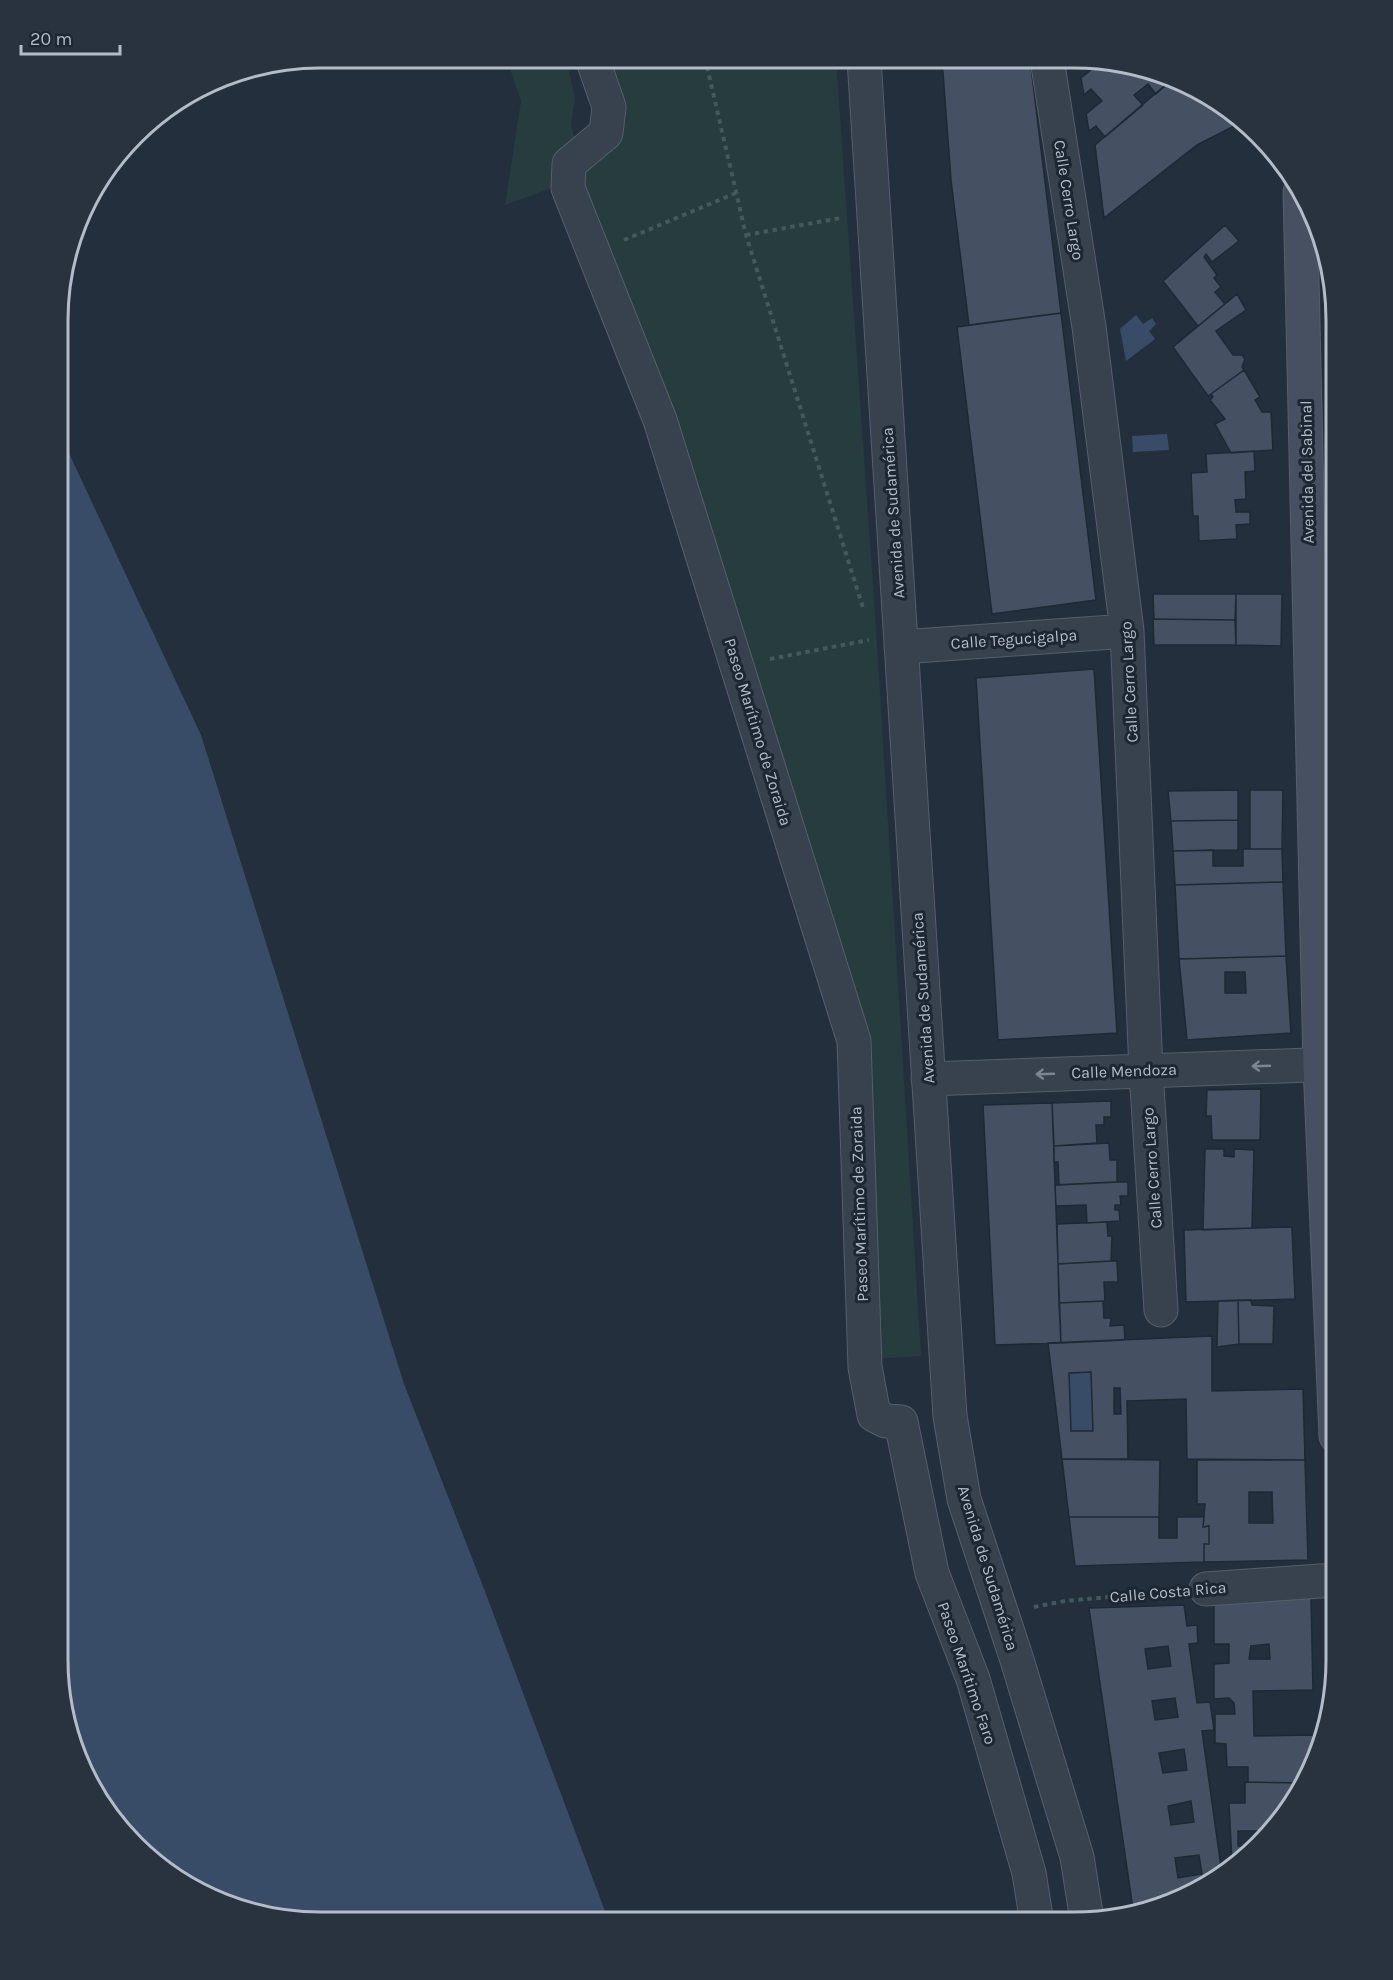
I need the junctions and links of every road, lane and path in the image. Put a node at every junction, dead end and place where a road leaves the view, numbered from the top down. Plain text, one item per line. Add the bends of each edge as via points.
1 (595, 68) edge
2 (707, 68) edge
3 (865, 68) edge
4 (1048, 68) edge
5 (736, 193) junction
6 (874, 212) junction
7 (1306, 223) edge
8 (746, 235) junction
9 (1309, 239) edge
10 (594, 254) junction
11 (865, 616) dead end
12 (1127, 631) junction
13 (887, 643) junction
14 (738, 667) junction
15 (1324, 712) edge
16 (1326, 888) edge
17 (1326, 1064) edge
18 (1146, 1070) junction
19 (928, 1079) junction
20 (1161, 1310) dead end
21 (901, 1422) joint
22 (1326, 1581) edge
23 (1206, 1588) joint
24 (1002, 1614) junction
25 (1035, 1912) edge
26 (1086, 1912) edge

1 - 10 street, Paseo Marítimo de Zoraida via 609,107 606,133 569,164 568,188
2 - 5 path
3 - 6 street, Avenida de Sudamérica
4 - 12 street, Calle Cerro Largo via 1089,327
5 - 8 path
5 - 10 path
6 - 8 path
6 - 13 street, Avenida de Sudamérica
7 - 9 street, Avenida del Sabinal
8 - 11 path
9 - 15 street, Avenida del Sabinal
10 - 14 street, Paseo Marítimo de Zoraida via 660,420
12 - 13 street, Calle Tegucigalpa
12 - 18 street, Calle Cerro Largo
13 - 14 path
13 - 19 street, Avenida de Sudamérica
14 - 21 street, Paseo Marítimo de Zoraida via 854,1041 865,1367 874,1415
15 - 16 street, Avenida del Sabinal
17 -> 18 street, Calle Mendoza
18 -> 19 street, Calle Mendoza
18 - 20 street, Calle Cerro Largo
19 - 24 street, Avenida de Sudamérica via 950,1416 964,1499
21 - 25 street, Paseo Marítimo Faro via 932,1573 973,1679 1029,1873
22 - 23 street, Calle Costa Rica
23 - 24 path, Calle Costa Rica via 1065,1601
24 - 26 street, Avenida de Sudamérica via 1077,1857

